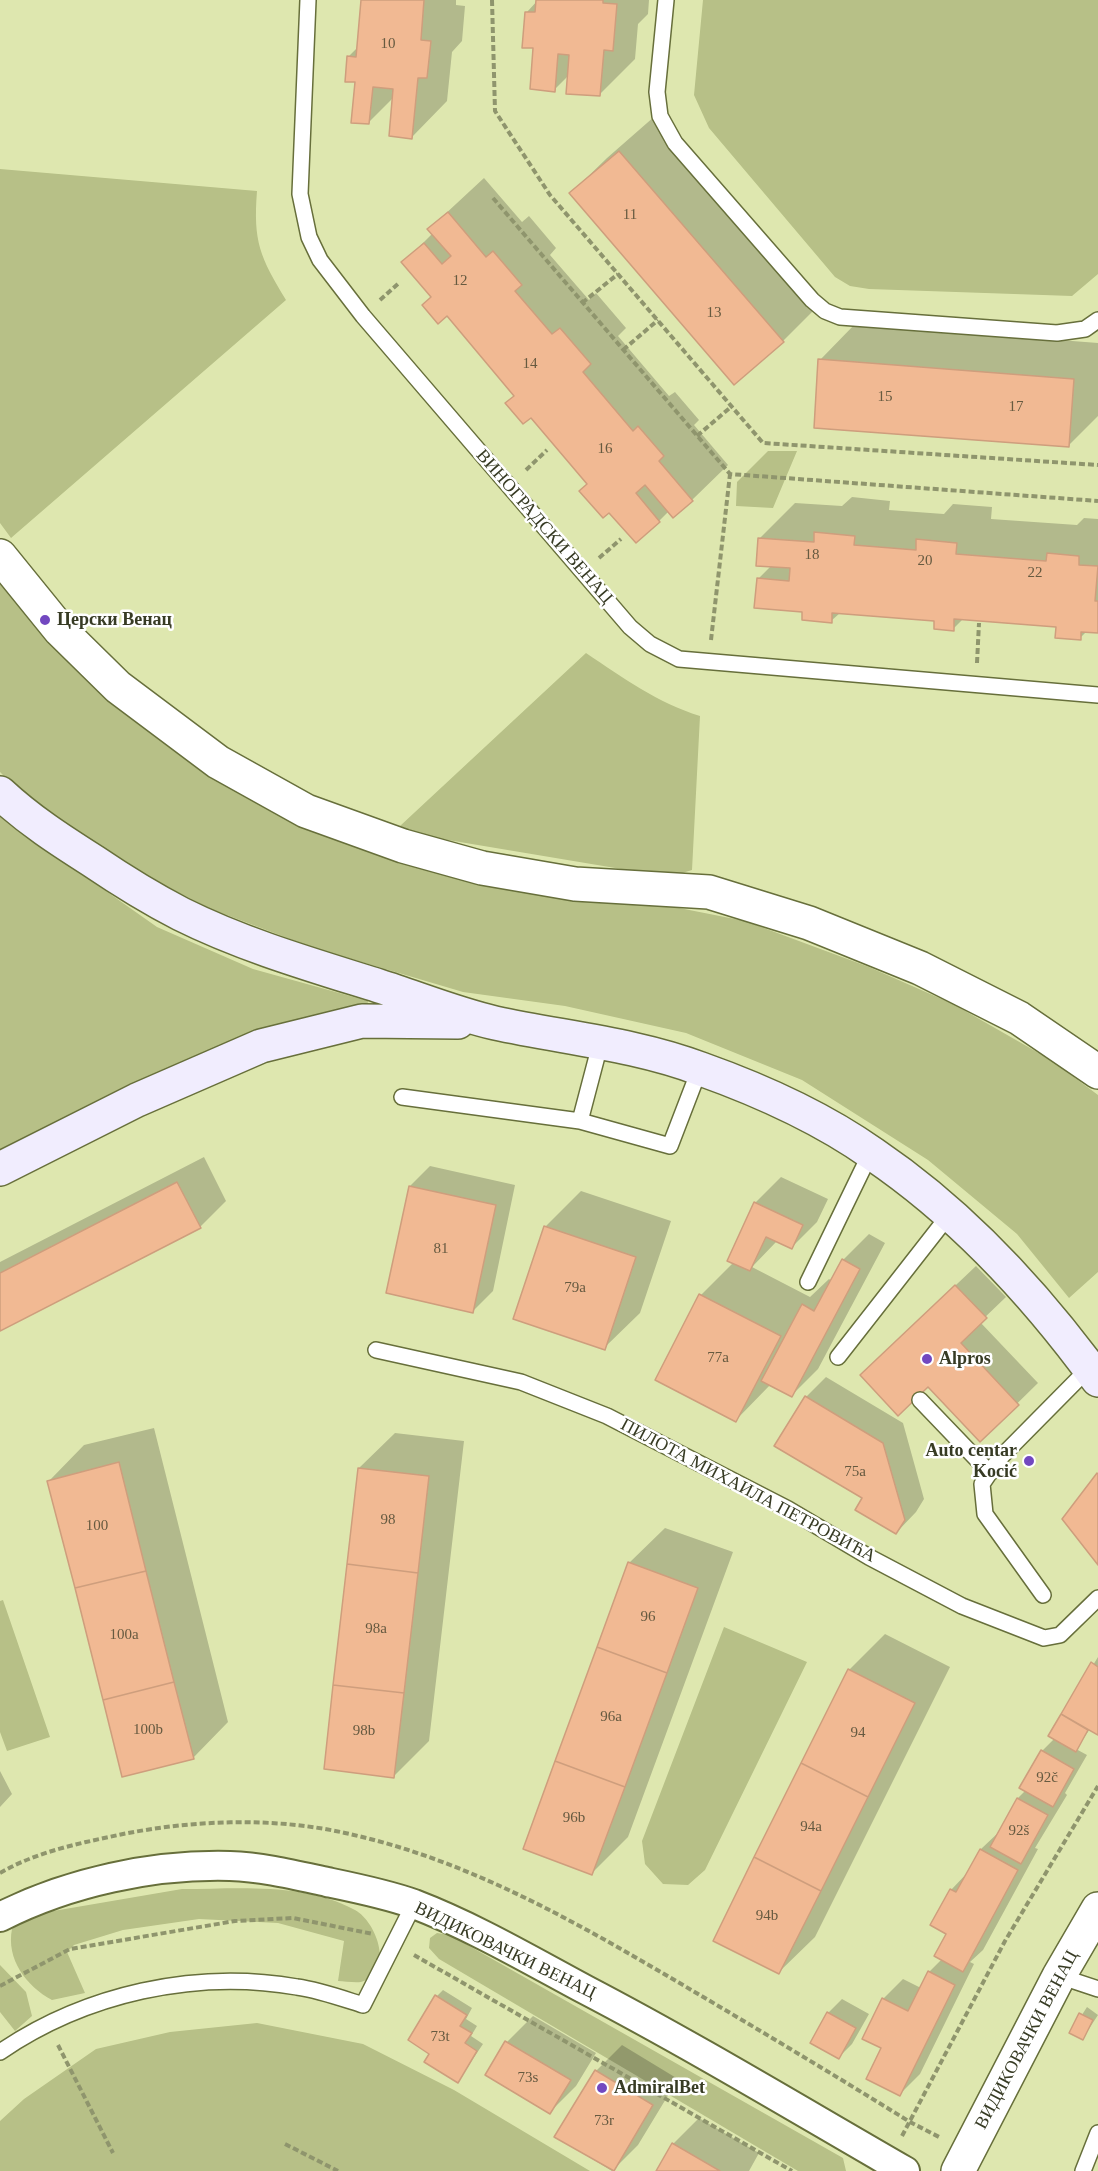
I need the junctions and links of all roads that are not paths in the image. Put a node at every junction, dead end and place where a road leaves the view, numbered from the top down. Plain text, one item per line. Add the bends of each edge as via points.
1 (308, 0) edge
2 (666, 0) edge
3 (1098, 320) edge
4 (0, 556) edge
5 (1098, 695) edge
6 (0, 793) edge
7 (493, 1023) junction
8 (601, 1041) junction
9 (699, 1068) junction
10 (1098, 1072) edge
11 (402, 1097) dead end
12 (580, 1121) junction
13 (871, 1152) junction
14 (0, 1169) edge
15 (950, 1215) junction
16 (808, 1282) dead end
17 (376, 1350) dead end
18 (838, 1357) dead end
19 (1094, 1374) edge
20 (921, 1400) dead end
21 (990, 1473) junction
22 (1043, 1595) dead end
23 (1098, 1598) edge
24 (414, 1904) junction
25 (1098, 1909) edge
26 (0, 1917) edge
27 (1059, 1976) junction
28 (1098, 1989) edge
29 (0, 2052) edge
30 (1098, 2133) edge
31 (905, 2171) edge
32 (958, 2171) edge
33 (1083, 2171) edge

1 - 5 lane, ВИНОГРАДСКИ ВЕНАЦ via 300,194 309,237 320,260 363,316 630,627 650,644 679,659
2 - 3 lane via 657,92 660,116 675,143 825,312 840,317 1057,333 1085,329
4 - 10 street via 60,630 118,687 218,762 306,811 463,864 575,884 709,892 809,923 920,968 1019,1018
6 - 7 main road via 42,829 182,914 278,954
7 - 8 main road
7 - 14 main road via 362,1021 261,1046 137,1100
8 - 9 main road
8 - 12 lane
9 - 12 lane via 670,1146
9 - 13 main road via 761,1094
11 - 12 lane
13 - 15 main road
13 - 16 lane
15 - 18 lane
15 - 19 main road via 1037,1303
17 - 23 lane, ПИЛОТА МИХАИЛА ПЕТРОВИЋА via 521,1382 608,1416 788,1509 962,1606 1044,1638 1060,1635
19 - 21 lane via 999,1459
20 - 21 lane
21 - 22 lane via 982,1484 985,1514
24 - 26 street, ВИДИКОВАЧКИ ВЕНАЦ via 276,1871 184,1866 61,1892
24 - 29 lane via 363,2005 269,1983 163,1987 102,2001 47,2024
24 - 31 street, ВИДИКОВАЧКИ ВЕНАЦ via 658,2027
25 - 27 street, ВИДИКОВАЧКИ ВЕНАЦ
27 - 28 lane
27 - 32 street, ВИДИКОВАЧКИ ВЕНАЦ
30 - 33 lane

